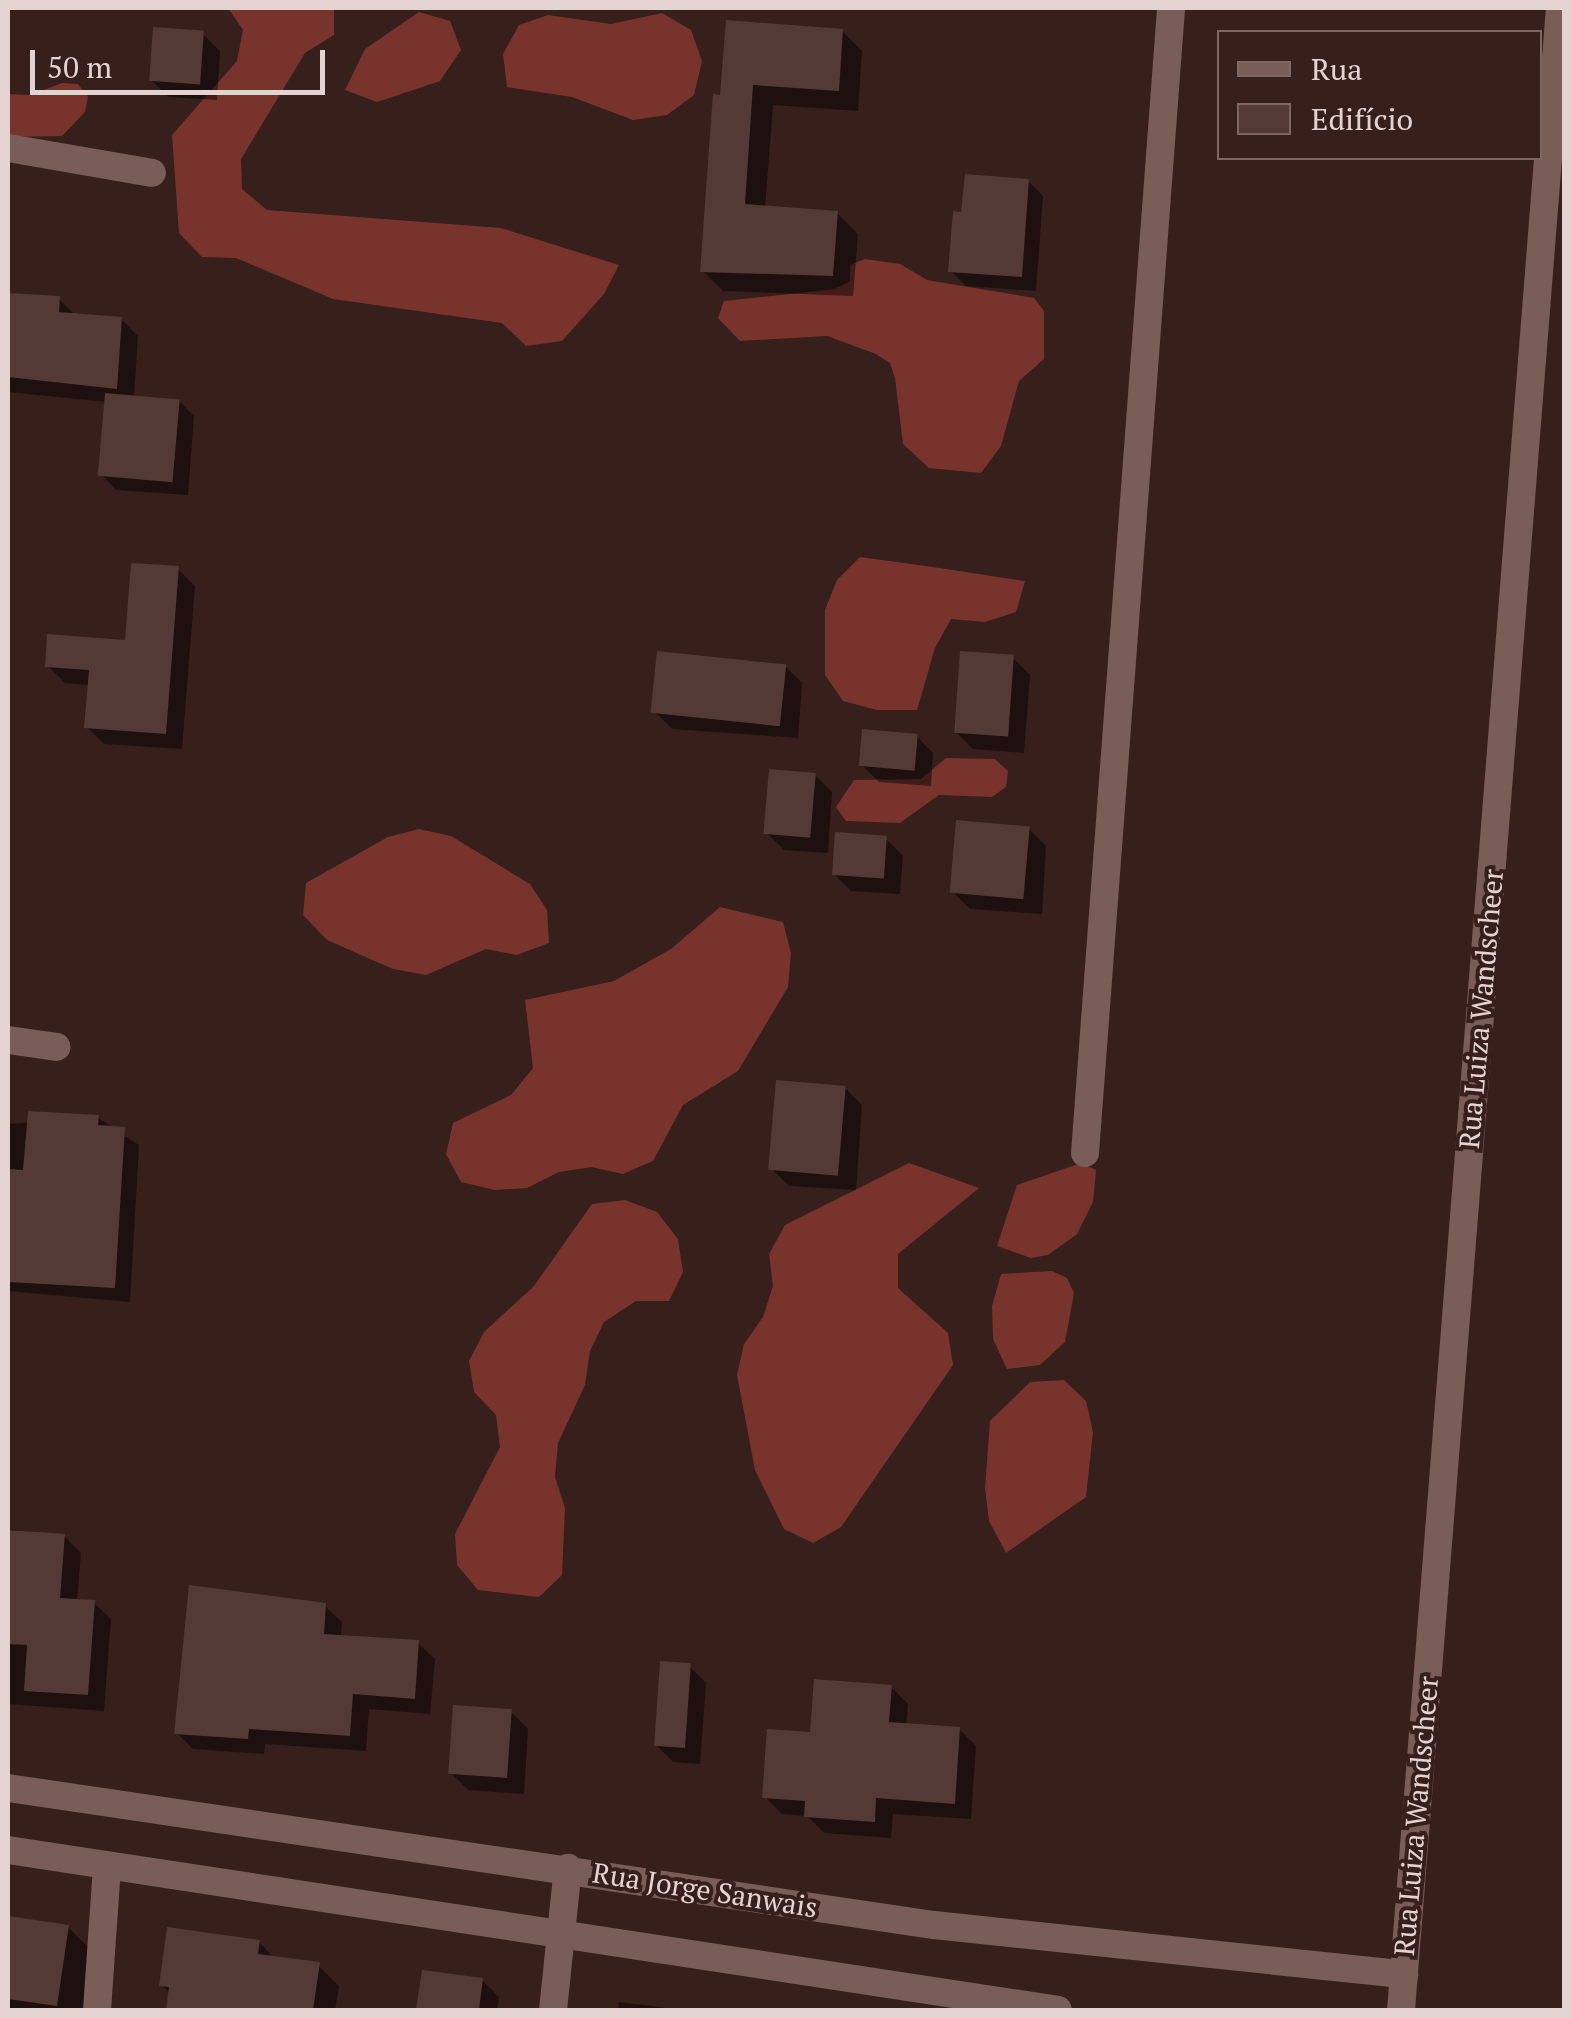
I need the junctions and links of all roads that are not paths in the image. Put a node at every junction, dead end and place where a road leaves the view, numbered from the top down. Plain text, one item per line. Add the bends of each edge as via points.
1 (1171, 8) edge
2 (1560, 8) edge
3 (8, 148) edge
4 (152, 173) dead end
5 (8, 1040) edge
6 (56, 1047) dead end
7 (1086, 1153) dead end
8 (8, 1788) edge
9 (8, 1850) edge
10 (106, 1866) junction
11 (568, 1868) junction
12 (560, 1934) junction
13 (1404, 1974) junction
14 (986, 2006) edge
15 (97, 2010) edge
16 (553, 2010) edge
17 (1058, 2010) edge
18 (1401, 2010) edge

1 - 7 street
2 - 13 street, Rua Luiza Wandscheer
3 - 4 street
5 - 6 street
8 - 11 street, Rua Jorge Sanwais
9 - 10 street
10 - 12 street
10 - 15 street
11 - 12 street
11 - 13 street, Rua Jorge Sanwais via 934,1926
12 - 14 street
12 - 16 street
13 - 18 street, Rua Luiza Wandscheer
14 - 17 street

